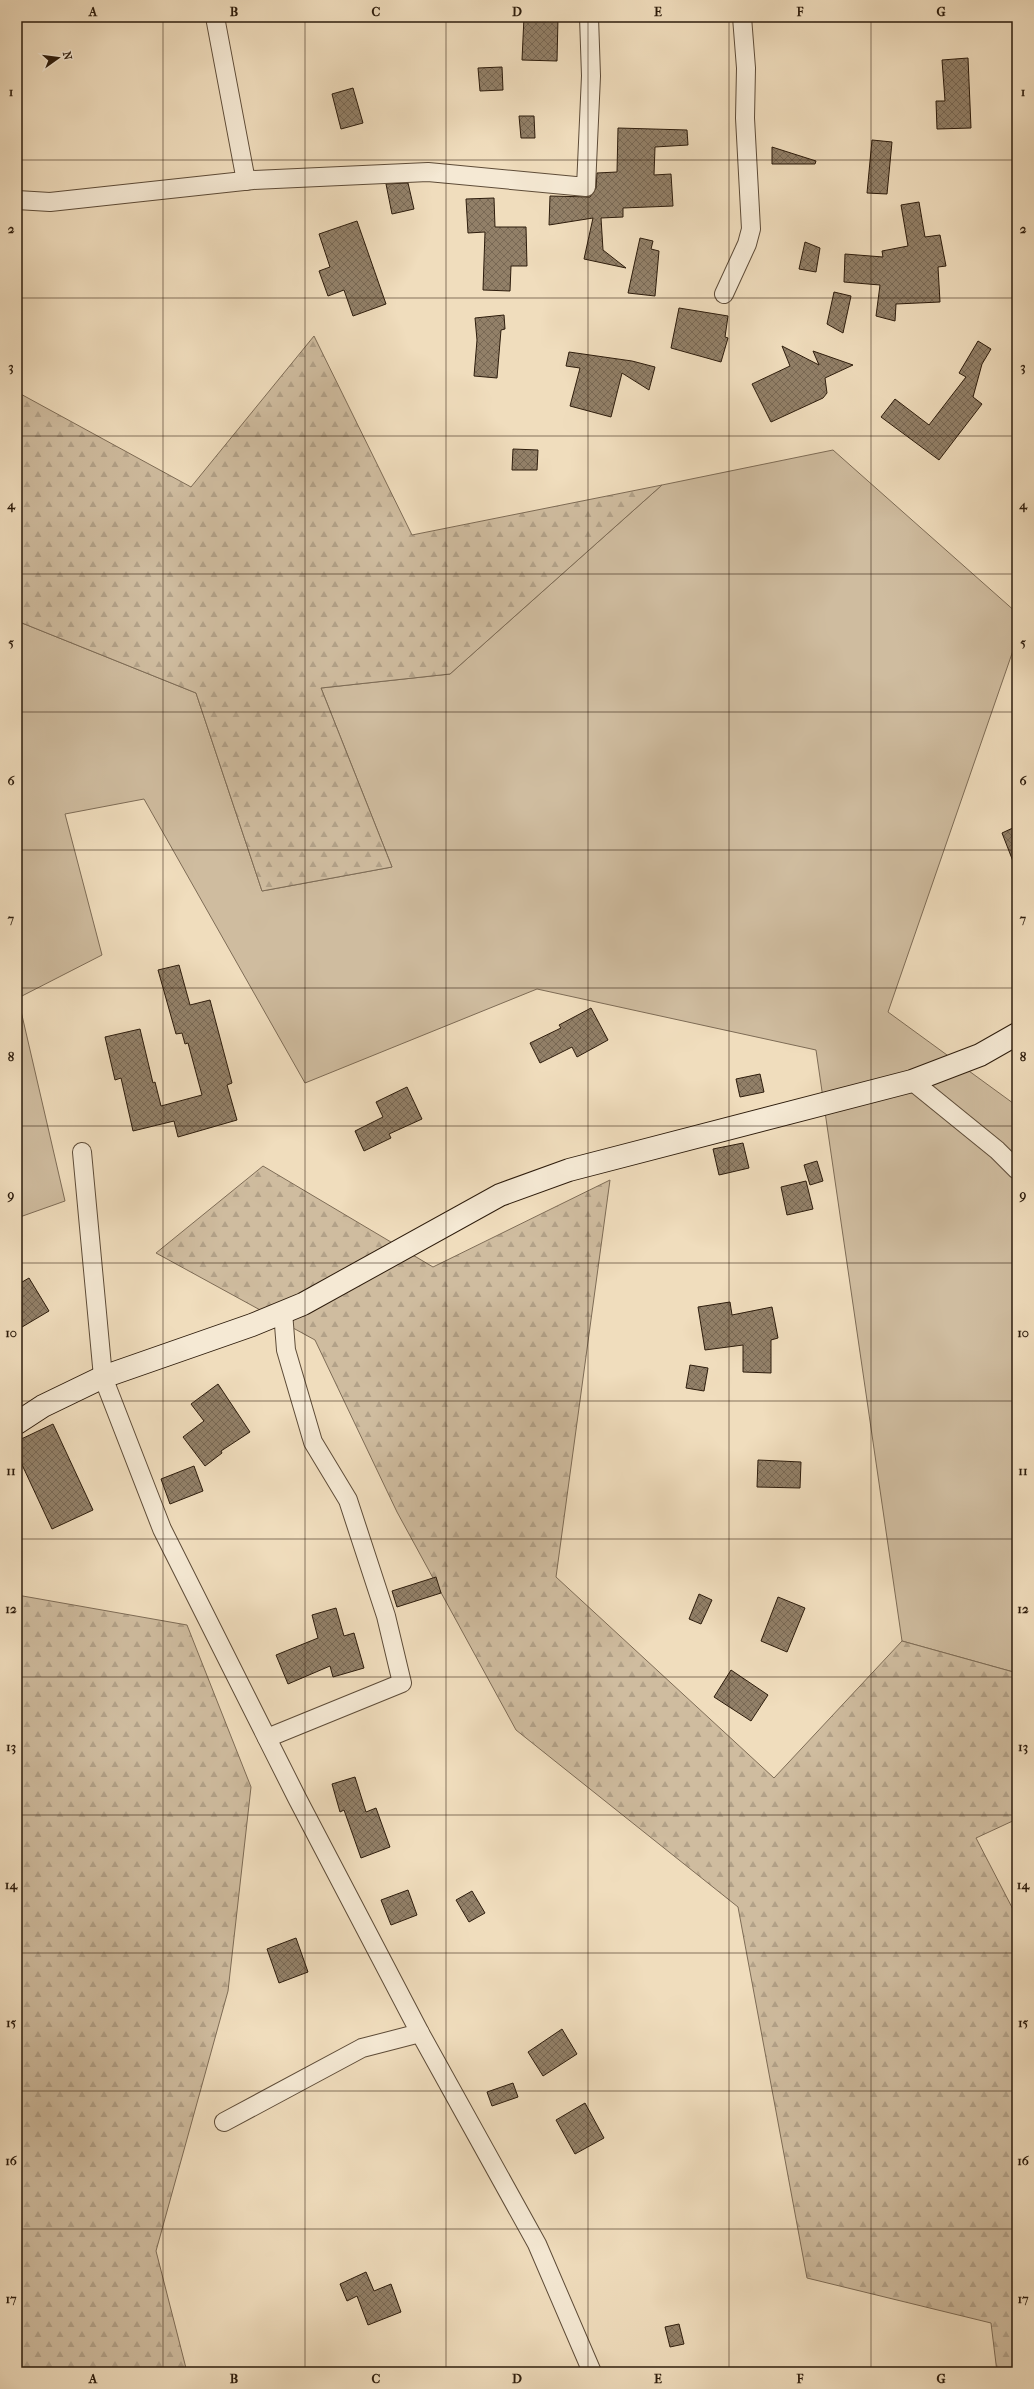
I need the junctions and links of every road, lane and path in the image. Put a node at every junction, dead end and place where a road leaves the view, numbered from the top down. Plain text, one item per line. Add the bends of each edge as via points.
1 (215, 17) edge
2 (589, 17) edge
3 (742, 17) edge
4 (246, 181) junction
5 (17, 200) edge
6 (724, 294) dead end
7 (1017, 1034) edge
8 (912, 1081) junction
9 (82, 1152) dead end
10 (1017, 1170) edge
11 (282, 1312) junction
12 (103, 1377) junction
13 (17, 1423) edge
14 (267, 1738) junction
15 (420, 2032) junction
16 (224, 2122) dead end
17 (592, 2372) edge

1 - 4 street
2 - 4 street via 591,76 586,187 428,172
3 - 6 street via 751,229 747,244
4 - 5 street via 50,202
7 - 8 street via 980,1055
8 - 10 street via 997,1150
8 - 11 street via 569,1170 500,1196 303,1304
9 - 12 street
11 - 12 street
11 - 14 street via 286,1350 313,1442 348,1500 386,1616 402,1683
12 - 13 street via 43,1406
12 - 14 street via 162,1529
14 - 15 street
15 - 16 street via 362,2048
15 - 17 street via 537,2244

